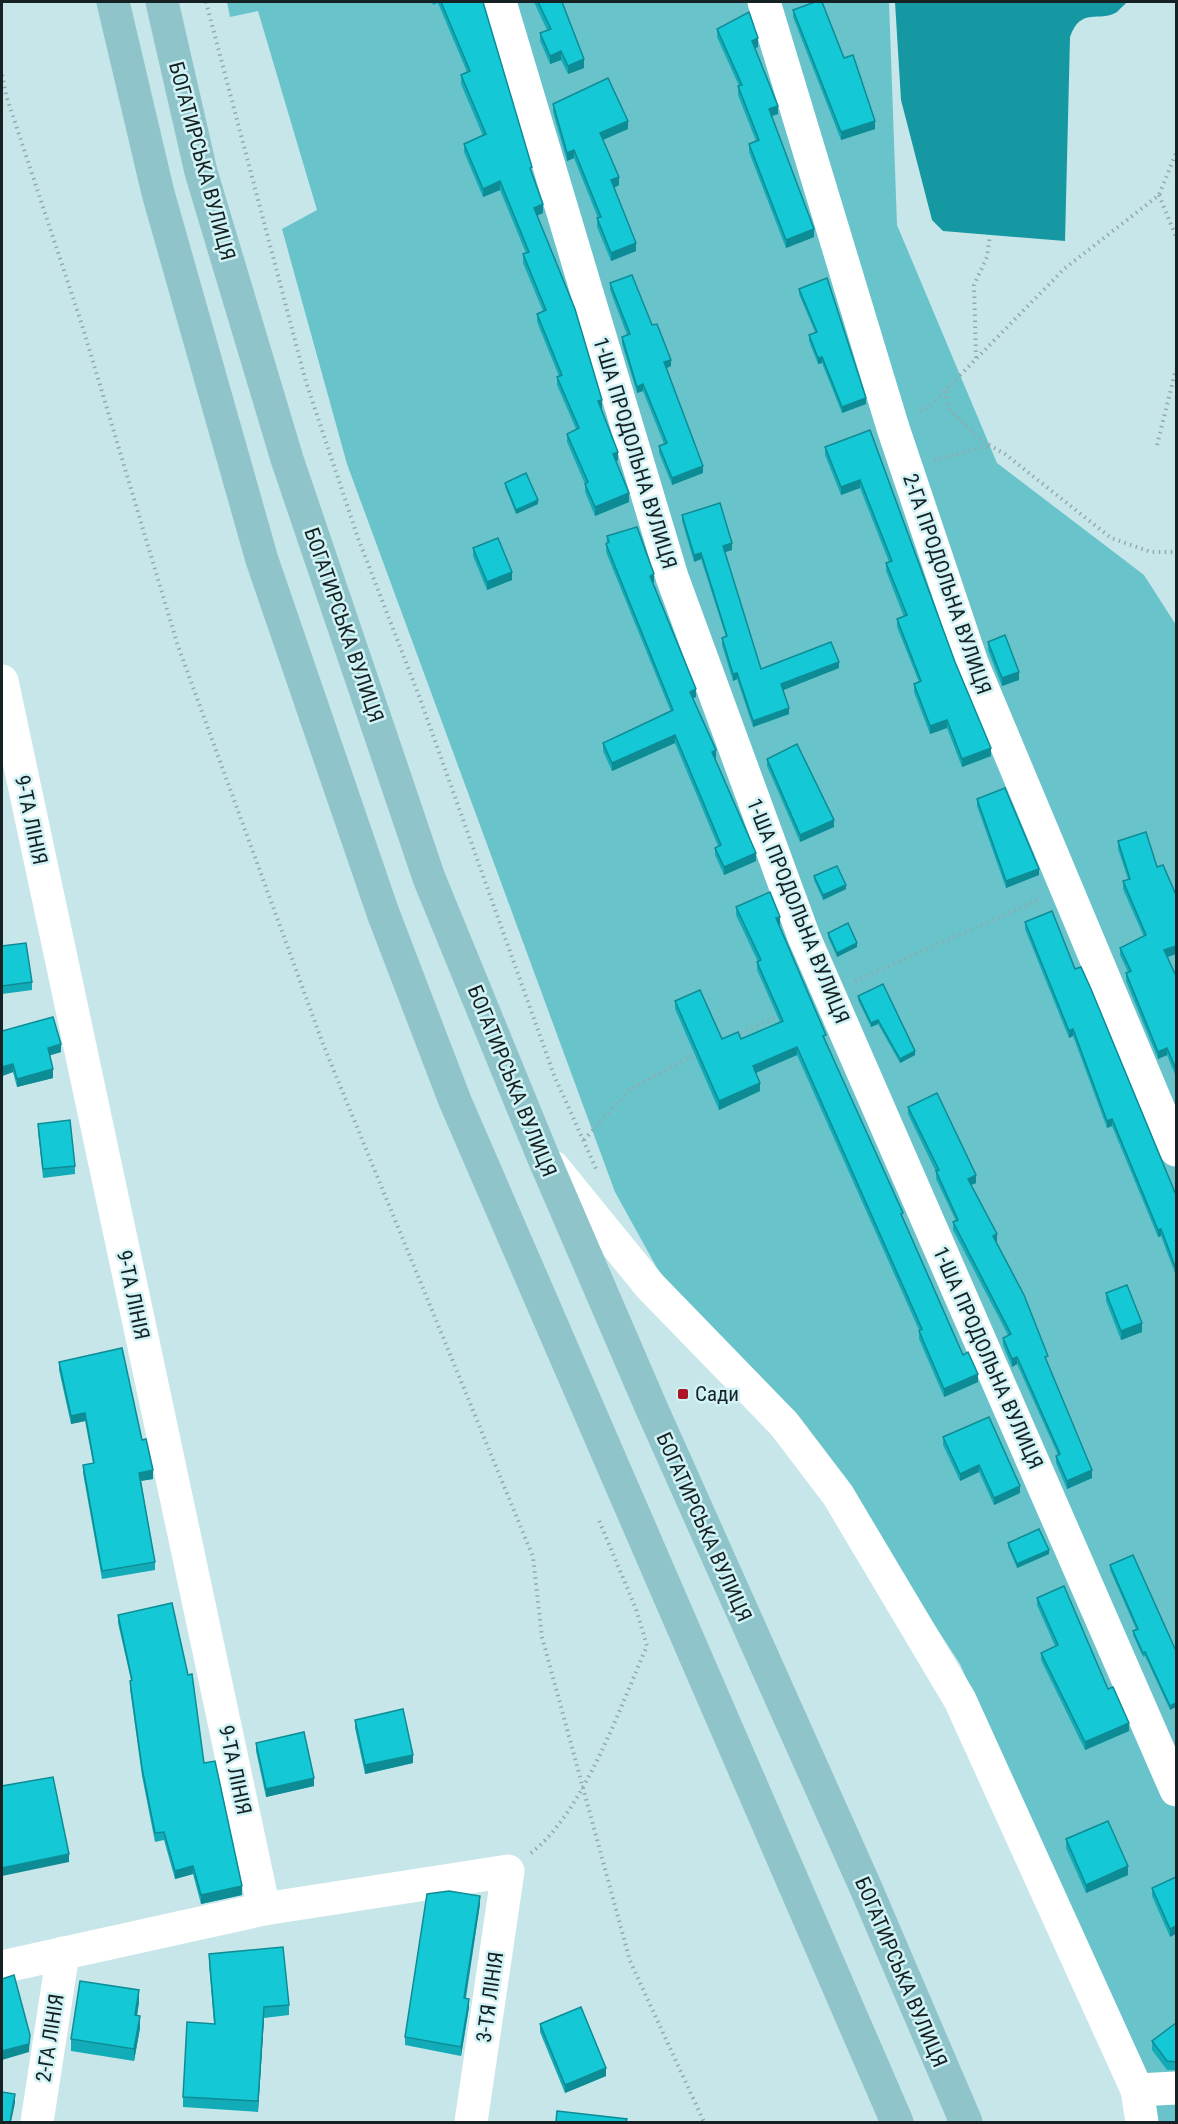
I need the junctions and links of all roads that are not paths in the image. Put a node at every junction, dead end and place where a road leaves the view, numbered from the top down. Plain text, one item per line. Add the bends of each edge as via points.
1 (113, 2) edge
2 (162, 2) edge
3 (500, 2) edge
4 (764, 2) edge
5 (2, 681) edge
6 (1176, 1150) edge
7 (542, 1154) junction
8 (1176, 1791) edge
9 (264, 1909) junction
10 (63, 1953) junction
11 (2, 1967) edge
12 (1176, 2088) edge
13 (1137, 2090) junction
14 (37, 2122) edge
15 (471, 2122) edge
16 (897, 2122) edge
17 (966, 2122) edge
18 (1142, 2122) edge

1 - 16 main road via 158,193 262,560 383,913 455,1101
2 - 7 main road, БОГАТИРСЬКА ВУЛИЦЯ via 201,172 287,459 429,878
3 - 8 street, 1-ША ПРОДОЛЬНА ВУЛИЦЯ via 672,577 804,937
4 - 6 street, 2-ГА ПРОДОЛЬНА ВУЛИЦЯ via 894,428 972,663
5 - 9 street, 9-ТА ЛІНІЯ
7 - 13 street via 650,1286 784,1424 838,1495 960,1700
7 - 17 main road, БОГАТИРСЬКА ВУЛИЦЯ
9 - 10 street
9 - 15 street, 3-ТЯ ЛІНІЯ via 508,1872
10 - 11 street
10 - 14 street, 2-ГА ЛІНІЯ
12 - 13 street
13 - 18 street

